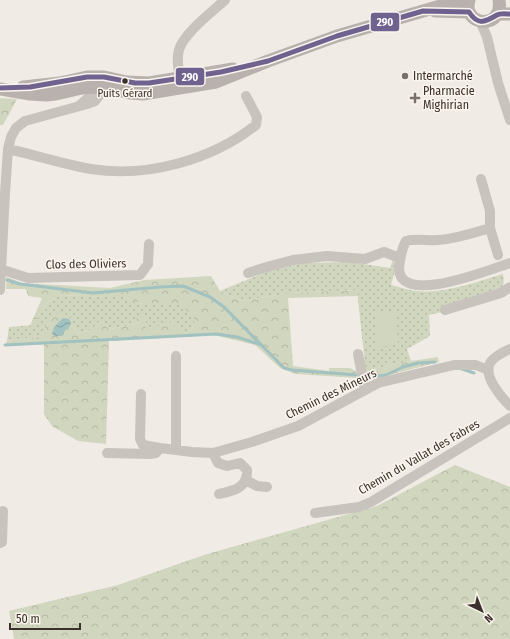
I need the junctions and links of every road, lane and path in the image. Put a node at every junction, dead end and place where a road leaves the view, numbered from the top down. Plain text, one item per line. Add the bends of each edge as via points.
1 (225, 0) edge
2 (461, 0) edge
3 (499, 0) edge
4 (469, 6) edge
5 (510, 6) edge
6 (423, 11) junction
7 (494, 18) edge
8 (181, 83) junction
9 (100, 84) junction
10 (0, 88) edge
11 (246, 96) dead end
12 (510, 120) edge
13 (8, 149) junction
14 (481, 179) dead end
15 (2, 193) edge
16 (490, 228) junction
17 (149, 244) dead end
18 (498, 255) dead end
19 (400, 258) junction
20 (510, 263) edge
21 (0, 270) edge
22 (248, 273) dead end
23 (510, 287) edge
24 (0, 290) edge
25 (445, 310) dead end
26 (510, 349) edge
27 (358, 354) dead end
28 (176, 356) dead end
29 (488, 370) junction
30 (365, 390) junction
31 (141, 394) dead end
32 (510, 406) edge
33 (510, 418) edge
34 (160, 448) junction
35 (176, 450) junction
36 (107, 453) dead end
37 (213, 453) junction
38 (246, 480) junction
39 (267, 488) dead end
40 (218, 494) dead end
41 (3, 511) dead end
42 (315, 513) dead end
43 (0, 543) edge

1 - 8 street via 198,25 179,49
2 - 6 main road
3 - 5 main road
3 - 7 main road via 500,7
4 - 6 main road
4 - 7 main road via 473,18
6 - 8 main road via 337,36 268,61
7 - 12 street via 487,38
8 - 9 main road
9 - 10 main road via 46,95
9 - 13 street via 79,106 25,121 16,128
11 - 13 street via 257,117 256,125 213,151 192,160 161,168 121,171 91,169
13 - 15 street
14 - 16 street via 490,211
15 - 21 street
16 - 18 street
16 - 19 street via 437,240 406,241
17 - 21 street, Clos des Oliviers via 148,264 140,275 28,278
19 - 20 street via 399,273 402,279 408,284 425,286 444,283
19 - 22 street via 384,252 365,259 327,256 293,260
21 - 24 street
23 - 25 street via 501,293
26 - 29 street via 490,362
27 - 30 street
28 - 35 street
29 - 30 street, Chemin des Mineurs via 476,365 454,365 378,383
29 - 32 street via 492,383
30 - 37 street, Chemin des Mineurs via 298,426
31 - 34 street, Chemin des Mineurs via 141,442 146,446
33 - 42 street, Chemin du Vallat des Fabres via 371,502 359,507
34 - 35 street, Chemin des Mineurs
34 - 36 street via 156,453 150,454
35 - 37 street, Chemin des Mineurs
37 - 38 street via 218,463 227,466 240,463 247,470
38 - 39 street
38 - 40 street via 242,486 232,491
41 - 43 street

